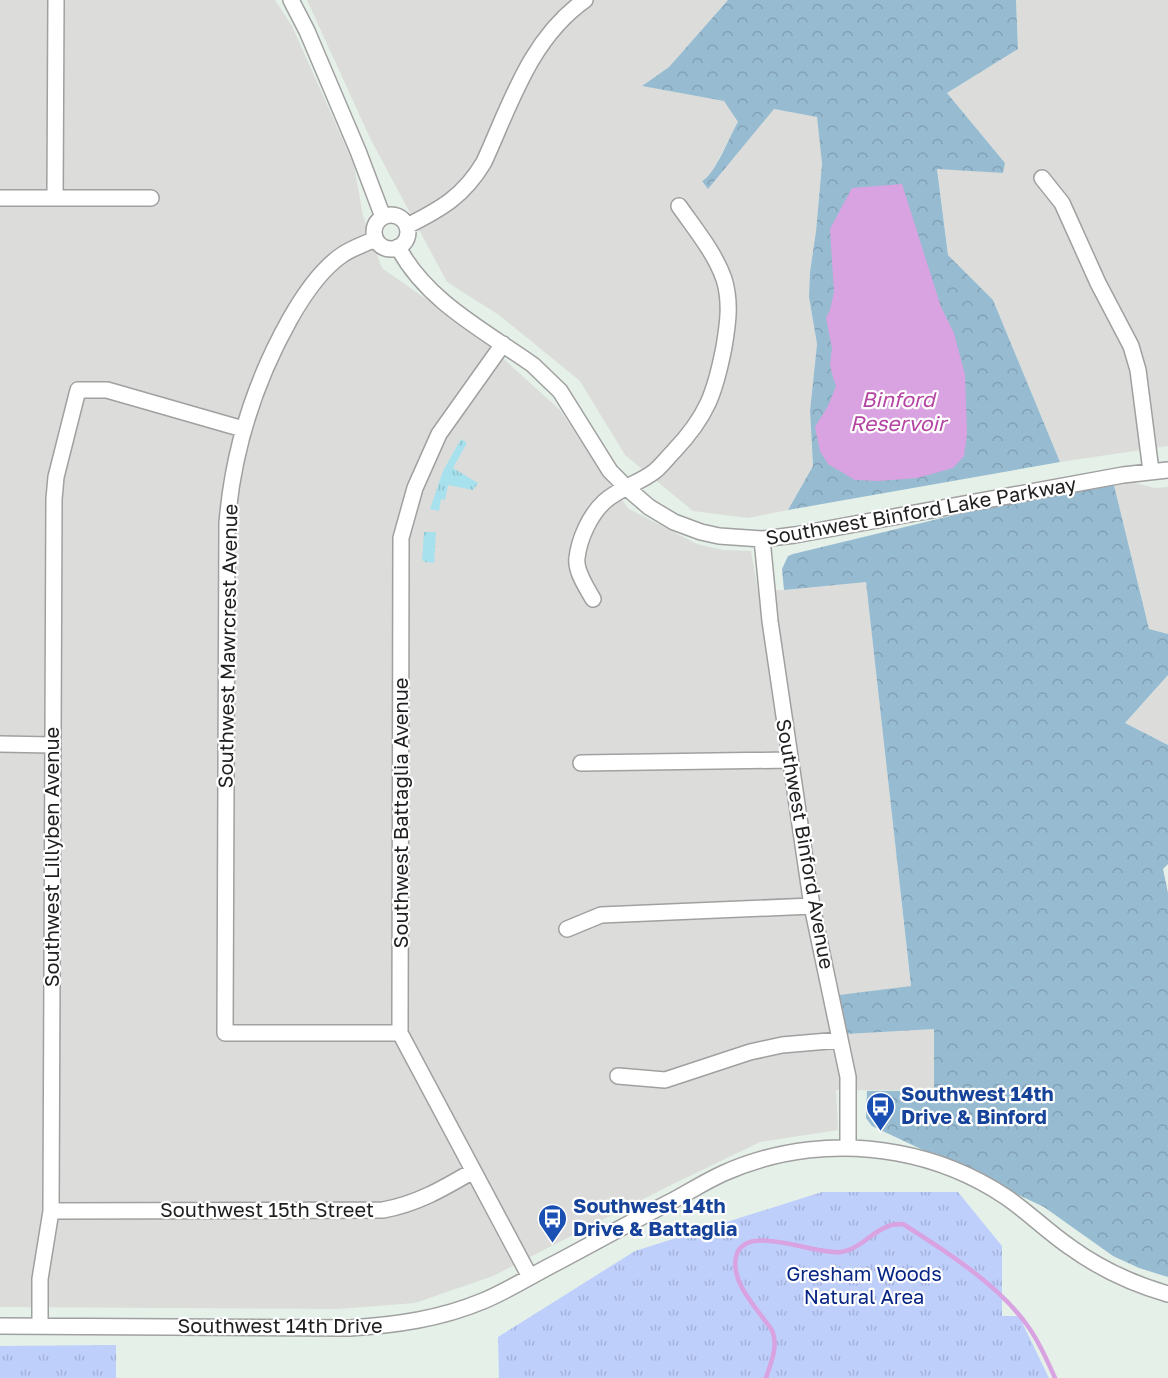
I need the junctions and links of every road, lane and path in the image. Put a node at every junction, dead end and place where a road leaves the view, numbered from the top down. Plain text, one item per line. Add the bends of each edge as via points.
1 (56, 0) edge
2 (291, 0) edge
3 (585, 0) edge
4 (565, 5) edge
5 (1042, 178) dead end
6 (0, 198) edge
7 (55, 198) junction
8 (151, 198) dead end
9 (679, 206) dead end
10 (383, 217) junction
11 (407, 226) junction
12 (375, 239) junction
13 (398, 247) junction
14 (503, 344) junction
15 (243, 429) junction
16 (1168, 470) edge
17 (1151, 471) junction
18 (627, 488) junction
19 (762, 539) junction
20 (593, 600) dead end
21 (0, 744) edge
22 (52, 745) junction
23 (789, 760) junction
24 (581, 763) dead end
25 (812, 906) junction
26 (567, 929) dead end
27 (400, 1033) junction
28 (840, 1040) junction
29 (618, 1076) dead end
30 (848, 1148) junction
31 (473, 1171) junction
32 (51, 1211) junction
33 (530, 1277) junction
34 (1168, 1294) edge
35 (0, 1326) edge
36 (40, 1326) junction

1 - 7 street
2 - 10 street
3 - 4 street
4 - 11 street via 530,61 475,178 448,203
5 - 17 street via 1062,203 1131,346 1140,382
6 - 7 street
7 - 8 street
9 - 18 street via 723,278 729,307 727,327 715,386 700,418 655,471
10 - 11 street via 397,216
10 - 12 street via 375,226
11 - 13 street via 407,238
12 - 13 street via 385,248
12 - 15 street, Southwest Mawrcrest Avenue via 342,255 298,305 273,349
13 - 14 street, Southwest Binford Lake Parkway via 427,288
14 - 18 street, Southwest Binford Lake Parkway via 560,391 610,471
14 - 27 street, Southwest Battaglia Avenue via 439,434 415,488 401,538
15 - 22 street, Southwest Lillyben Avenue via 107,390 78,390 54,499
15 - 27 street, Southwest Mawrcrest Avenue via 227,524 225,1033
16 - 17 street, Southwest Binford Lake Parkway
17 - 19 street, Southwest Binford Lake Parkway
18 - 19 street, Southwest Binford Lake Parkway via 649,507 686,527 719,536
18 - 20 street via 604,501 581,539 577,567
19 - 23 street, Southwest Binford Avenue
21 - 22 street
22 - 32 street, Southwest Lillyben Avenue
23 - 24 street
23 - 25 street, Southwest Binford Avenue
25 - 26 street via 601,915
25 - 28 street, Southwest Binford Avenue
27 - 31 street, Southwest Battaglia Avenue
28 - 29 street via 750,1052 665,1080
28 - 30 street, Southwest Binford Avenue via 848,1077
30 - 33 street, Southwest 14th Drive via 794,1152 738,1168
30 - 34 street, Southwest 14th Drive via 905,1154 958,1171 1007,1197 1086,1258 1124,1278
31 - 32 street, Southwest 15th Street via 417,1201 383,1210
31 - 33 street, Southwest Battaglia Avenue
32 - 36 street, Southwest Lillyben Avenue via 40,1279
33 - 36 street, Southwest 14th Drive via 463,1308 400,1324 350,1328
35 - 36 street, Southwest 14th Drive

